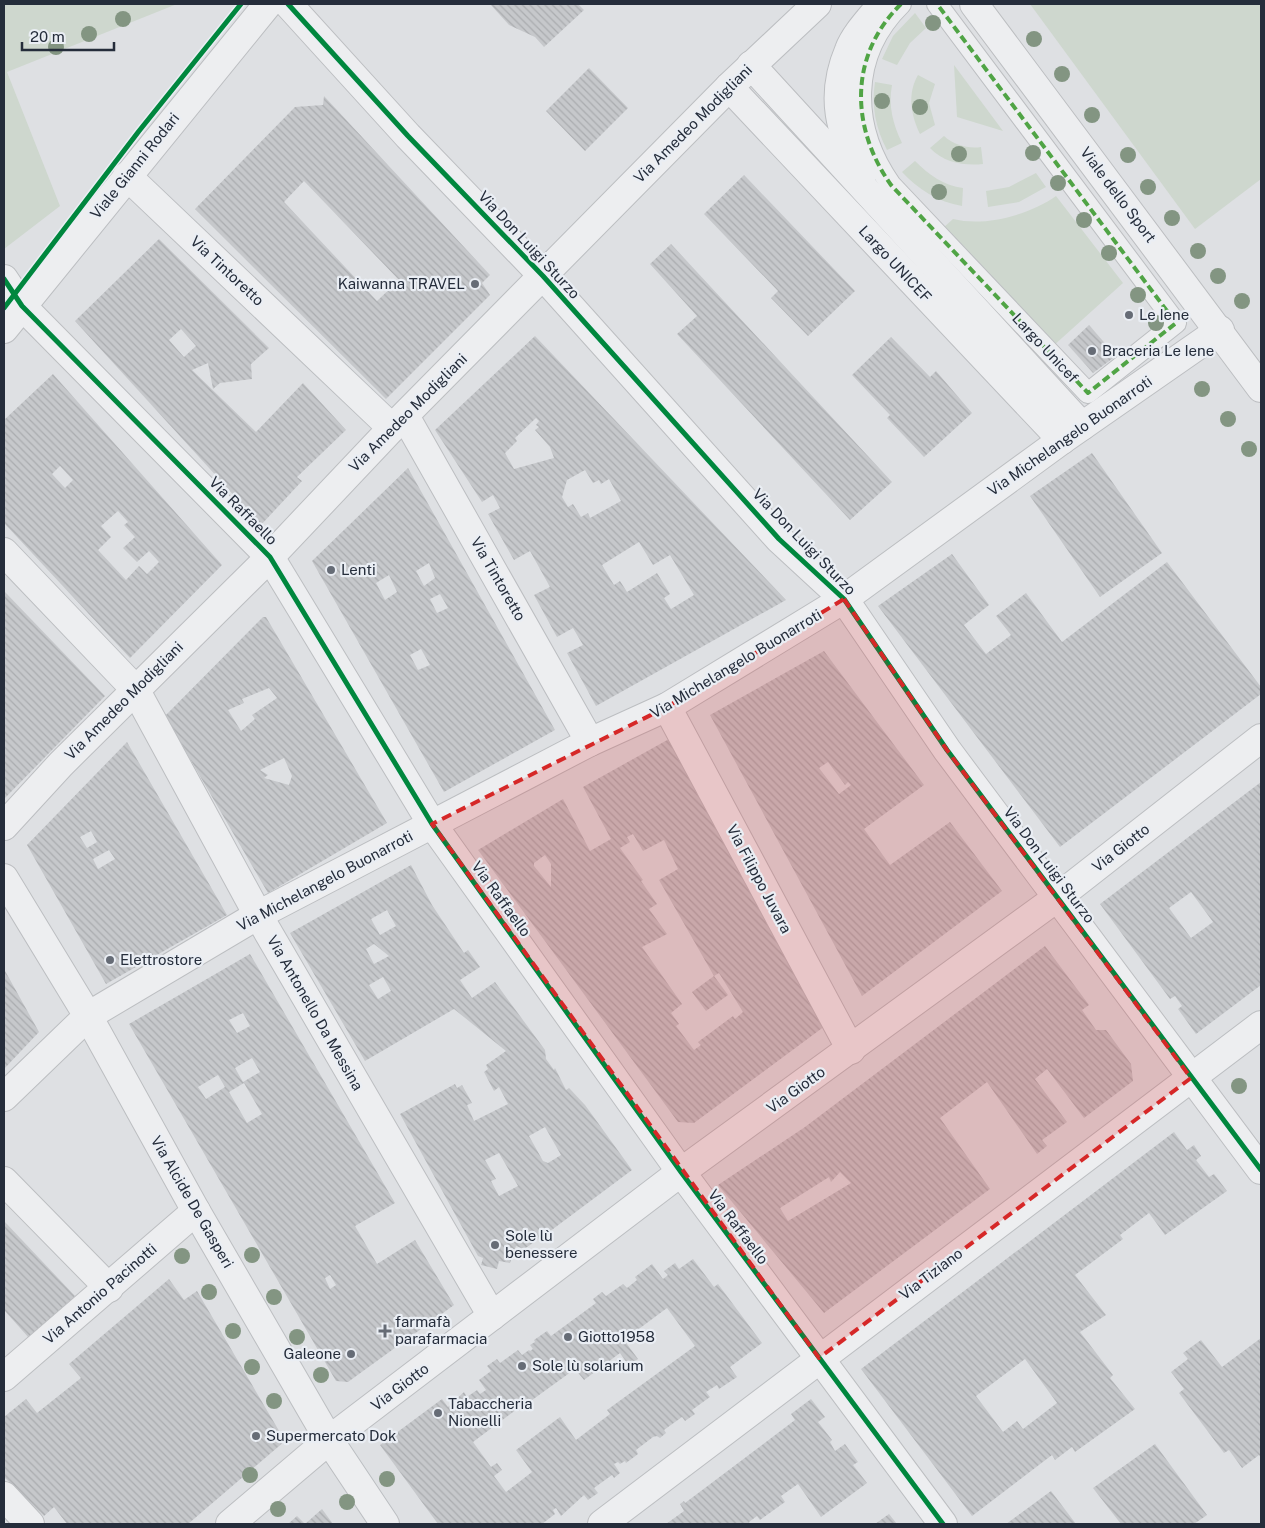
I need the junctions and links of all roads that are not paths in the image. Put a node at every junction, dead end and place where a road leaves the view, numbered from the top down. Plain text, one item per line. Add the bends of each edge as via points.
1 (268, 4) edge
2 (288, 4) edge
3 (817, 4) edge
4 (882, 4) edge
5 (901, 4) edge
6 (937, 4) edge
7 (974, 4) edge
8 (751, 65) junction
9 (729, 87) junction
10 (127, 176) junction
11 (875, 201) junction
12 (543, 276) junction
13 (4, 279) edge
14 (22, 306) junction
15 (4, 329) edge
16 (1220, 330) junction
17 (1261, 388) edge
18 (398, 422) junction
19 (1072, 433) junction
20 (4, 552) edge
21 (270, 556) junction
22 (844, 599) junction
23 (135, 689) junction
24 (667, 707) junction
25 (1261, 738) edge
26 (590, 742) junction
27 (432, 824) junction
28 (4, 826) edge
29 (4, 878) edge
30 (1058, 897) junction
31 (258, 915) junction
32 (88, 1016) junction
33 (1261, 1026) edge
34 (851, 1050) junction
35 (1191, 1078) junction
36 (4, 1097) edge
37 (1261, 1170) edge
38 (681, 1172) junction
39 (4, 1181) edge
40 (196, 1211) junction
41 (109, 1288) junction
42 (492, 1316) junction
43 (819, 1358) junction
44 (4, 1377) edge
45 (329, 1440) junction
46 (4, 1496) edge
47 (30, 1524) edge
48 (230, 1524) edge
49 (384, 1524) edge
50 (602, 1524) edge
51 (943, 1524) edge

1 - 10 street, Viale Gianni Rodari
2 - 12 street, Via Don Luigi Sturzo via 408,136
3 - 8 street, Via Amedeo Modigliani
4 - 11 street, Largo UNICEF via 849,49 838,87 840,123 852,156
5 - 6 street, Largo Unicef via 880,29 864,67 861,88 864,129 879,168 891,185 1088,393 1176,323
7 - 16 street, Viale dello Sport
8 - 9 street, Via Amedeo Modigliani
8 - 11 street, Largo UNICEF
9 - 12 street, Via Amedeo Modigliani
9 - 19 street, Largo UNICEF
10 - 14 street, Viale Gianni Rodari
10 - 18 street, Via Tintoretto
11 - 19 street, Largo UNICEF
12 - 18 street, Via Amedeo Modigliani
12 - 22 street, Via Don Luigi Sturzo via 779,538
13 - 14 street, Via Raffaello
14 - 15 street, Viale Gianni Rodari
14 - 21 street, Via Raffaello
16 - 17 street, Viale dello Sport
16 - 19 street, Via Michelangelo Buonarroti
18 - 21 street, Via Amedeo Modigliani
18 - 26 street, Via Tintoretto
19 - 22 street, Via Michelangelo Buonarroti
20 - 23 street, Via Antonello Da Messina
21 - 23 street, Via Amedeo Modigliani
21 - 27 street, Via Raffaello
22 - 24 street, Via Michelangelo Buonarroti
22 - 30 street, Via Don Luigi Sturzo via 947,750
23 - 28 street, Via Amedeo Modigliani
23 - 31 street, Via Antonello Da Messina
24 - 26 street, Via Michelangelo Buonarroti
24 - 34 street, Via Filippo Juvara
25 - 30 street, Via Giotto
26 - 27 street, Via Michelangelo Buonarroti
27 - 31 street, Via Michelangelo Buonarroti
27 - 38 street, Via Raffaello
29 - 32 street, Via Alcide De Gasperi
30 - 34 street, Via Giotto
30 - 35 street, Via Don Luigi Sturzo
31 - 32 street, Via Michelangelo Buonarroti
31 - 42 street, Via Antonello Da Messina
32 - 36 street, Via Michelangelo Buonarroti
32 - 40 street, Via Alcide De Gasperi
33 - 35 street, Via Tiziano
34 - 38 street, Via Giotto
35 - 37 street, Via Don Luigi Sturzo
35 - 43 street, Via Tiziano
38 - 42 street, Via Giotto
38 - 43 street, Via Raffaello
39 - 41 street
40 - 41 street, Via Antonio Pacinotti
40 - 45 street, Via Alcide De Gasperi
41 - 44 street, Via Antonio Pacinotti
42 - 45 street, Via Giotto
43 - 50 street, Via Tiziano
43 - 51 street, Via Raffaello
45 - 48 street, Via Giotto
45 - 49 street, Via Alcide De Gasperi
46 - 47 street

